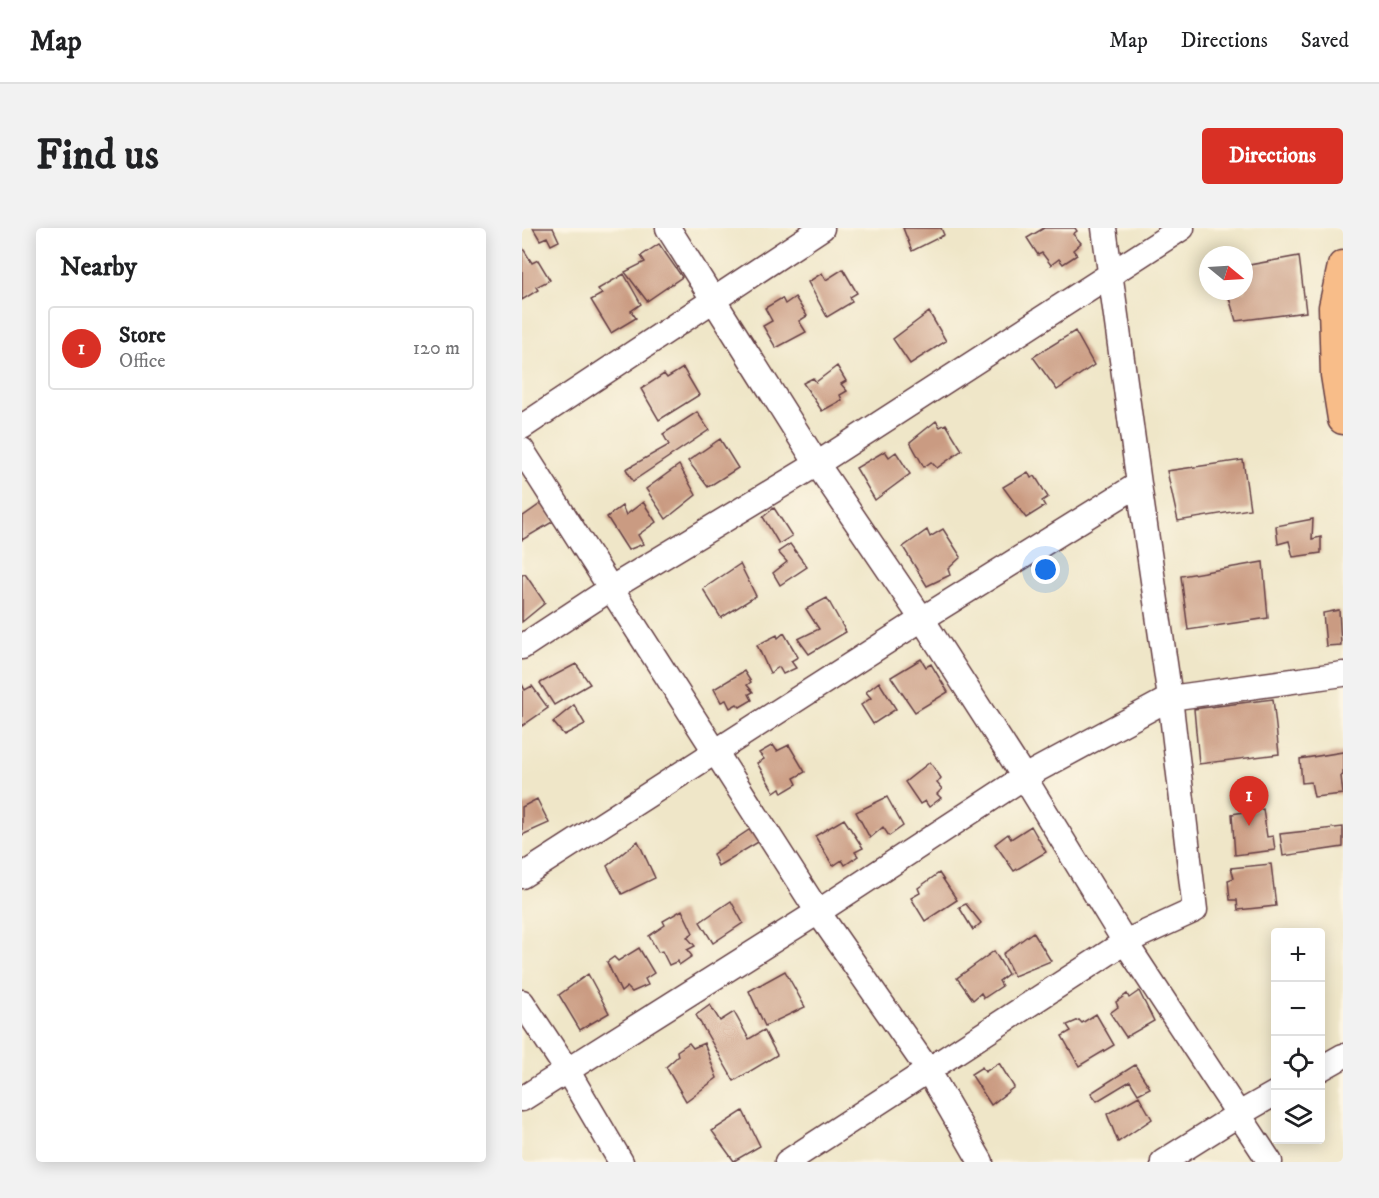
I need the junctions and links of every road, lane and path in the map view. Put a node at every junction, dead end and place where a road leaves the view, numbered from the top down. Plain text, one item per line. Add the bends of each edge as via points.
1 (668, 228) edge
2 (822, 228) edge
3 (1104, 228) edge
4 (1182, 228) edge
5 (1343, 266) edge
6 (1110, 274) junction
7 (714, 299) junction
8 (1343, 419) edge
9 (522, 427) edge
10 (522, 450) edge
11 (817, 464) junction
12 (1139, 484) junction
13 (610, 589) junction
14 (922, 619) junction
15 (522, 647) edge
16 (1343, 675) edge
17 (1170, 698) junction
18 (716, 752) junction
19 (1024, 777) junction
20 (522, 876) edge
21 (818, 912) junction
22 (1125, 942) junction
23 (522, 1002) edge
24 (1343, 1056) edge
25 (1325, 1066) edge
26 (567, 1070) junction
27 (928, 1070) junction
28 (1271, 1095) edge
29 (522, 1099) edge
30 (1239, 1114) junction
31 (621, 1162) edge
32 (787, 1162) edge
33 (981, 1162) edge
34 (1163, 1162) edge
35 (1270, 1162) edge

1 - 7 street
2 - 7 street
3 - 6 street
4 - 6 street
5 - 8 main road via 1334,307 1336,375
6 - 11 street
6 - 12 street
7 - 9 street
7 - 11 street
10 - 13 street
11 - 13 street
11 - 14 street
12 - 14 street
12 - 17 street
13 - 15 street
13 - 18 street
14 - 18 street
14 - 19 street
16 - 17 street
17 - 19 street
17 - 22 street via 1195,910
18 - 20 street
18 - 21 street
19 - 21 street
19 - 22 street
21 - 26 street
21 - 27 street
22 - 27 street
22 - 30 street
23 - 26 street
24 - 25 street
26 - 29 street
26 - 31 street
27 - 32 street
27 - 33 street
28 - 30 street
30 - 34 street
30 - 35 street

